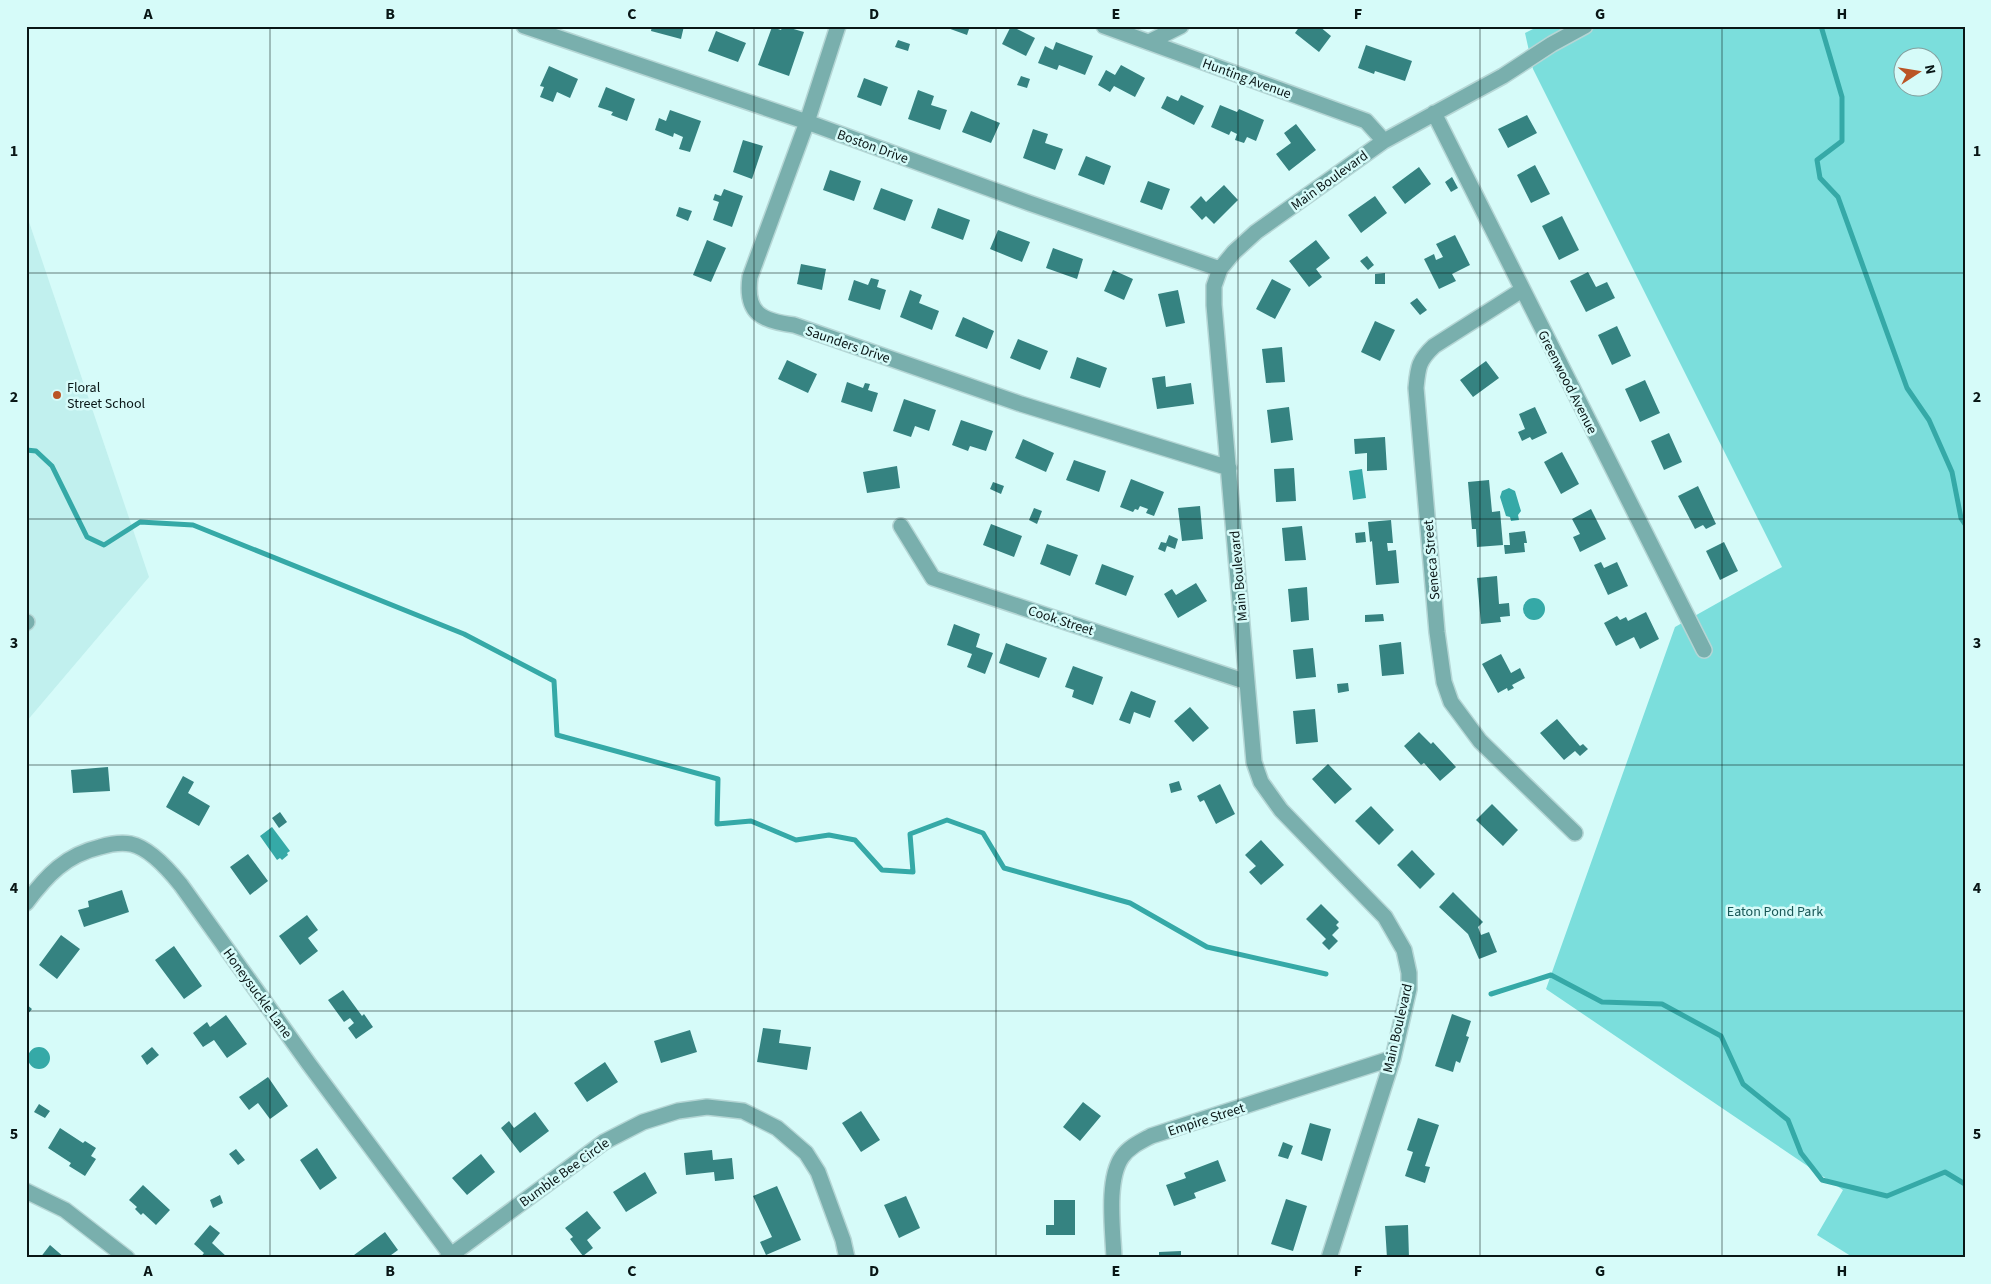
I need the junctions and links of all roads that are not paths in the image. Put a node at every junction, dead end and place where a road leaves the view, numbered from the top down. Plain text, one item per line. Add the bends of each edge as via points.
1 (524, 26) edge
2 (838, 26) edge
3 (1104, 26) edge
4 (1181, 26) edge
5 (1585, 26) edge
6 (1149, 42) junction
7 (1434, 113) junction
8 (807, 122) junction
9 (1384, 141) junction
10 (1220, 269) junction
11 (1522, 290) junction
12 (1230, 468) junction
13 (901, 526) dead end
14 (1704, 650) dead end
15 (1247, 682) junction
16 (1575, 833) dead end
17 (26, 903) edge
18 (1393, 1058) junction
19 (26, 1190) edge
20 (449, 1256) edge
21 (127, 1258) edge
22 (847, 1258) edge
23 (1114, 1258) edge
24 (1329, 1258) edge

1 - 8 street, Boston Drive
2 - 8 street, Saunders Drive
3 - 6 street, Hunting Avenue
4 - 6 street
5 - 7 street, Main Boulevard
6 - 9 street, Hunting Avenue via 1366,121
7 - 9 street, Main Boulevard
7 - 11 street, Greenwood Avenue
8 - 10 street, Boston Drive
8 - 12 street, Saunders Drive via 750,278 749,301 761,316 773,323 794,325 1021,404
9 - 10 street, Main Boulevard via 1256,232
10 - 12 street, Main Boulevard via 1214,286 1214,306
11 - 14 street, Greenwood Avenue
11 - 16 street, Seneca Street via 1434,346 1418,366 1416,388 1437,632 1444,682 1451,702 1480,741
12 - 15 street, Main Boulevard
13 - 15 street, Cook Street via 933,578
15 - 18 street, Main Boulevard via 1254,762 1260,782 1281,810 1384,915 1404,950 1409,989
17 - 20 street, Honeysuckle Lane via 70,857 84,850 115,843 131,844 162,863 181,884
18 - 23 street, Empire Street via 1151,1136 1132,1146 1114,1174
18 - 24 street, Main Boulevard
19 - 21 street via 65,1210
20 - 22 street, Bumble Bee Circle via 604,1142 643,1122 678,1111 707,1107 743,1111 778,1128 806,1153 818,1172

